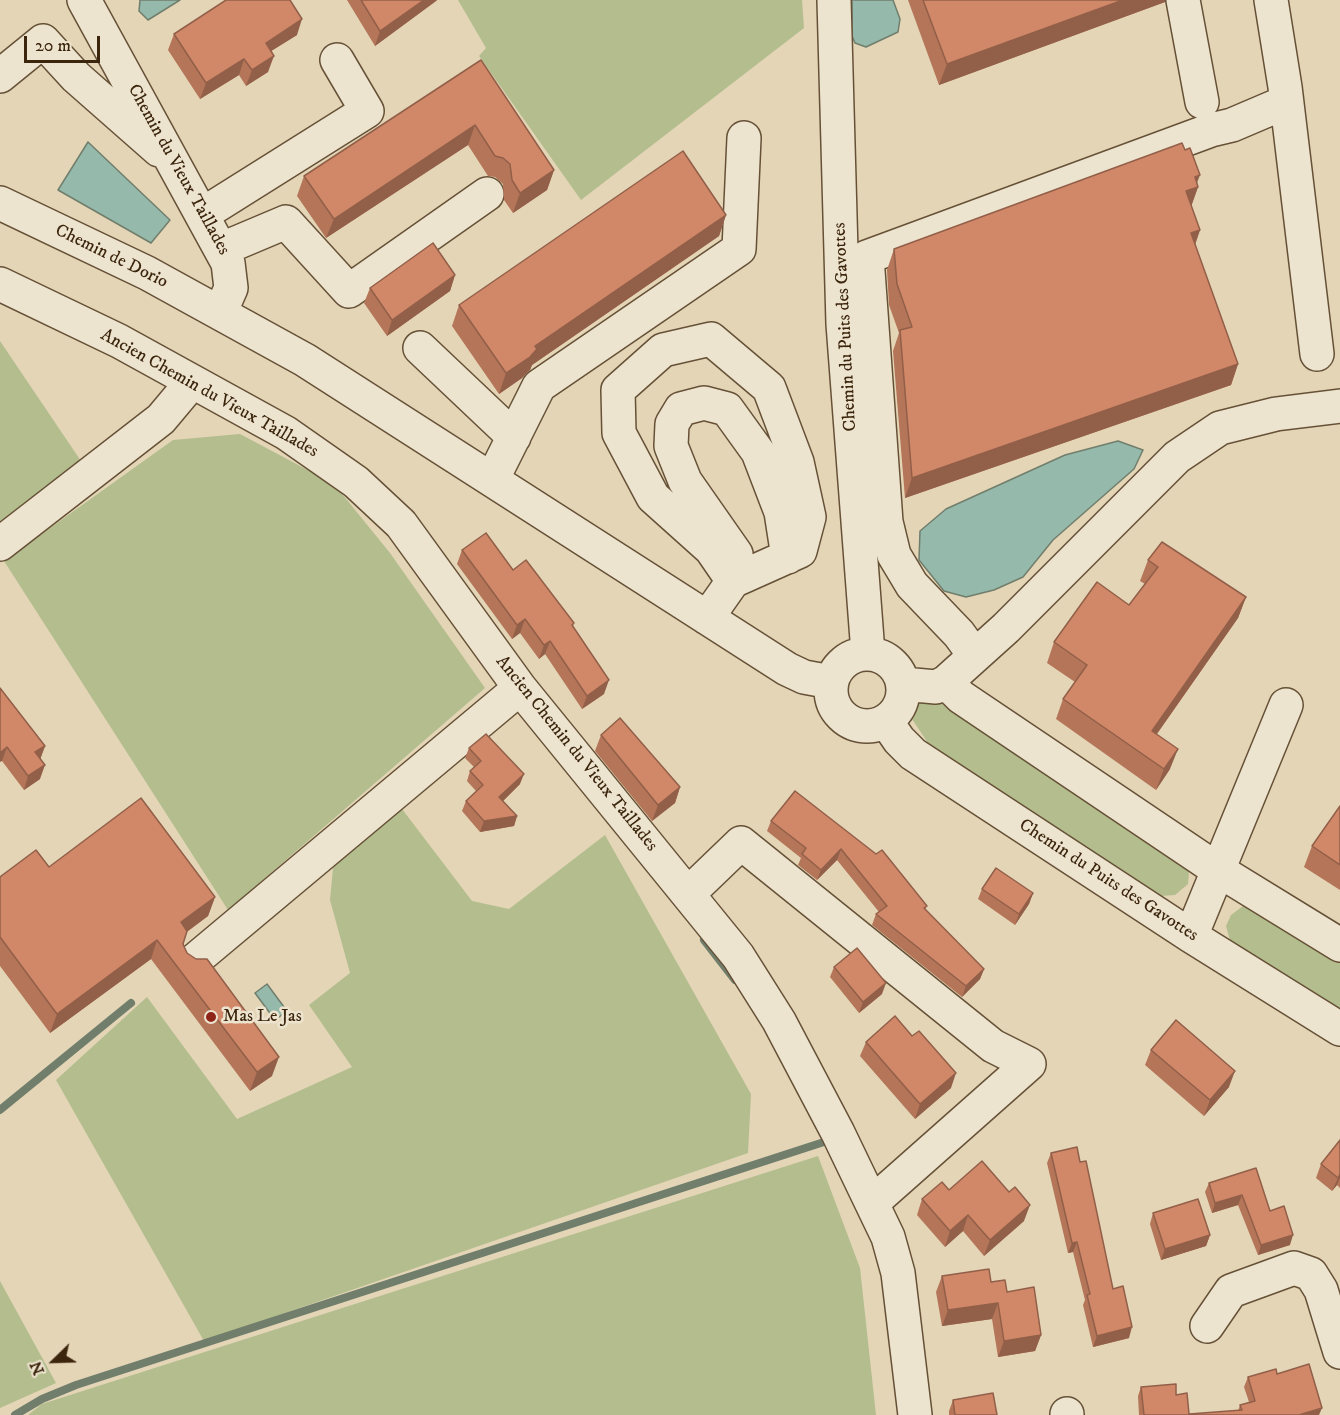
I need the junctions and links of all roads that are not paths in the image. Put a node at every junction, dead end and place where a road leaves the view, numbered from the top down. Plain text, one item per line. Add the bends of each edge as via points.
1 (834, 0) edge
2 (1183, 0) edge
3 (1270, 0) edge
4 (89, 2) edge
5 (337, 60) dead end
6 (0, 76) edge
7 (1286, 94) junction
8 (1202, 102) dead end
9 (744, 138) dead end
10 (171, 156) junction
11 (487, 194) dead end
12 (0, 203) edge
13 (203, 214) junction
14 (222, 249) junction
15 (0, 284) edge
16 (220, 313) junction
17 (420, 348) dead end
18 (1317, 354) dead end
19 (192, 382) junction
20 (1340, 406) edge
21 (514, 437) junction
22 (492, 480) junction
23 (0, 544) edge
24 (788, 557) junction
25 (741, 578) junction
26 (707, 618) junction
27 (868, 653) junction
28 (975, 656) junction
29 (831, 682) junction
30 (946, 682) junction
31 (903, 684) junction
32 (520, 688) junction
33 (1286, 705) dead end
34 (886, 721) junction
35 (1218, 870) junction
36 (689, 893) junction
37 (1191, 936) junction
38 (1340, 945) edge
39 (195, 960) edge
40 (1340, 1029) edge
41 (872, 1203) junction
42 (1207, 1326) dead end
43 (1340, 1352) edge
44 (915, 1415) edge

1 - 27 street, Chemin du Puits des Gavottes via 843,324
2 - 8 street
3 - 7 street
4 - 10 street, Chemin du Vieux Taillades
5 - 13 street via 367,111
6 - 10 street via 43,41 154,147
7 - 18 street
7 - 28 street via 1232,124 867,257 886,522 894,555 912,585
9 - 21 street via 739,249 539,386
10 - 13 street, Chemin du Vieux Taillades
11 - 14 street via 349,291 286,222
12 - 16 street, Chemin de Dorio via 147,273
13 - 14 street, Chemin du Vieux Taillades
14 - 16 street, Chemin du Vieux Taillades via 231,288
15 - 19 street, Ancien Chemin du Vieux Taillades via 119,341
16 - 22 street, Chemin de Dorio via 304,360
17 - 21 street
19 - 23 street via 161,419
19 - 32 street, Ancien Chemin du Vieux Taillades via 286,433 356,482 401,524
20 - 28 street via 1276,414 1220,429 1177,457
21 - 22 street
22 - 26 street, Chemin de Dorio
24 - 25 street
24 - 25 street via 781,512 758,452 727,409 705,403 681,409 672,424 671,446 685,481
24 - 25 street via 800,551 809,517 797,462 769,388 711,339 663,350 618,390 619,433 653,497
25 - 26 street
26 - 29 street, Chemin de Dorio via 787,669
27 - 29 street via 841,664
27 - 31 street via 891,662
28 - 30 street
29 - 34 street via 833,703 845,719 865,726
30 - 31 street via 927,687
30 - 35 street via 961,697
31 - 34 street via 900,705
32 - 36 street, Ancien Chemin du Vieux Taillades
32 - 39 street
33 - 35 street
34 - 37 street, Chemin du Puits des Gavottes via 913,754
35 - 37 street
35 - 38 street
36 - 41 street, Ancien Chemin du Vieux Taillades via 738,956 779,1021
36 - 41 street via 741,843 993,1046 1029,1064
37 - 40 street, Chemin du Puits des Gavottes
41 - 44 street, Ancien Chemin du Vieux Taillades via 888,1237 898,1273
42 - 43 street via 1231,1291 1294,1268 1311,1274 1321,1290

